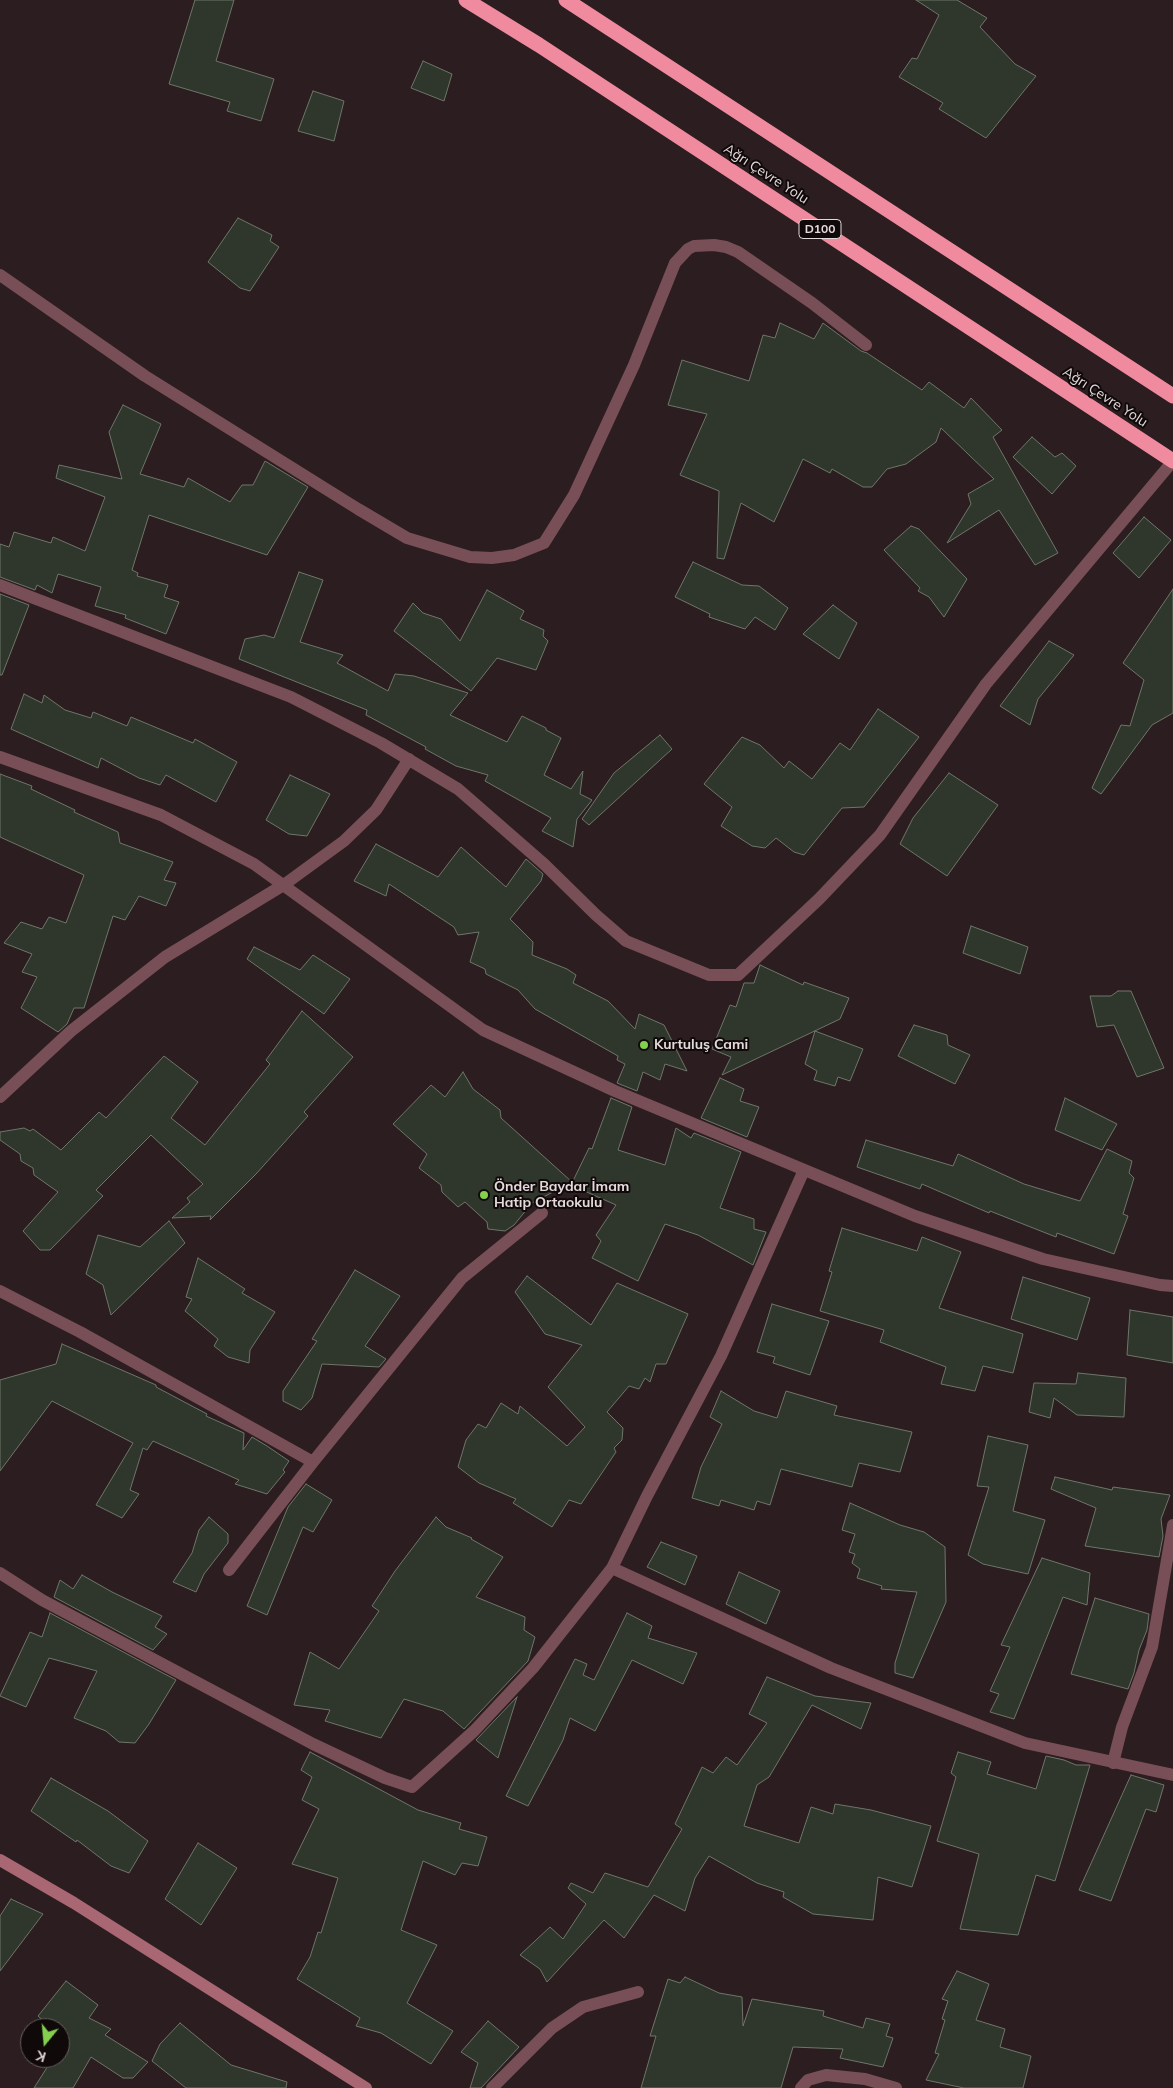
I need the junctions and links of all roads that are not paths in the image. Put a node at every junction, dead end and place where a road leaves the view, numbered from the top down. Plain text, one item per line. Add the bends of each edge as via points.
1 (466, 0) edge
2 (566, 0) edge
3 (0, 275) edge
4 (866, 345) dead end
5 (1173, 396) edge
6 (1173, 461) edge
7 (0, 584) edge
8 (0, 757) edge
9 (409, 759) junction
10 (285, 884) junction
11 (0, 1097) edge
12 (804, 1170) junction
13 (542, 1213) dead end
14 (1173, 1286) edge
15 (0, 1291) edge
16 (313, 1462) junction
17 (1173, 1525) edge
18 (612, 1568) junction
19 (230, 1570) dead end
20 (0, 1572) edge
21 (1113, 1763) junction
22 (1173, 1776) edge
23 (0, 1860) edge
24 (638, 1992) dead end
25 (366, 2088) edge
26 (492, 2088) edge
27 (801, 2088) edge
28 (896, 2088) edge

1 - 6 highway, Ağrı Çevre Yolu / D100 via 548,50
2 - 5 highway
3 - 4 street via 145,376 374,519 406,538 470,557 514,555 544,543 574,495 634,366 675,263 688,249 714,245 738,252
6 - 9 street via 986,684 880,836 820,899 738,976 710,975 626,941 458,789
7 - 9 street via 291,697
8 - 10 street via 161,815
9 - 10 street via 376,810 344,841
10 - 11 street via 165,957 71,1031
10 - 12 street via 484,1030 614,1091
12 - 14 street via 915,1216 1043,1259
12 - 18 street via 721,1356
13 - 16 street via 462,1278
15 - 16 street
16 - 19 street
17 - 21 street via 1152,1647 1122,1727
18 - 20 street via 533,1668 474,1731 412,1787 385,1778 313,1744 42,1600
18 - 21 street via 831,1668 933,1708 1025,1743
21 - 22 street
23 - 25 street via 74,1902
24 - 26 street via 583,2007 552,2028
27 - 28 street via 808,2080 826,2075 865,2079

